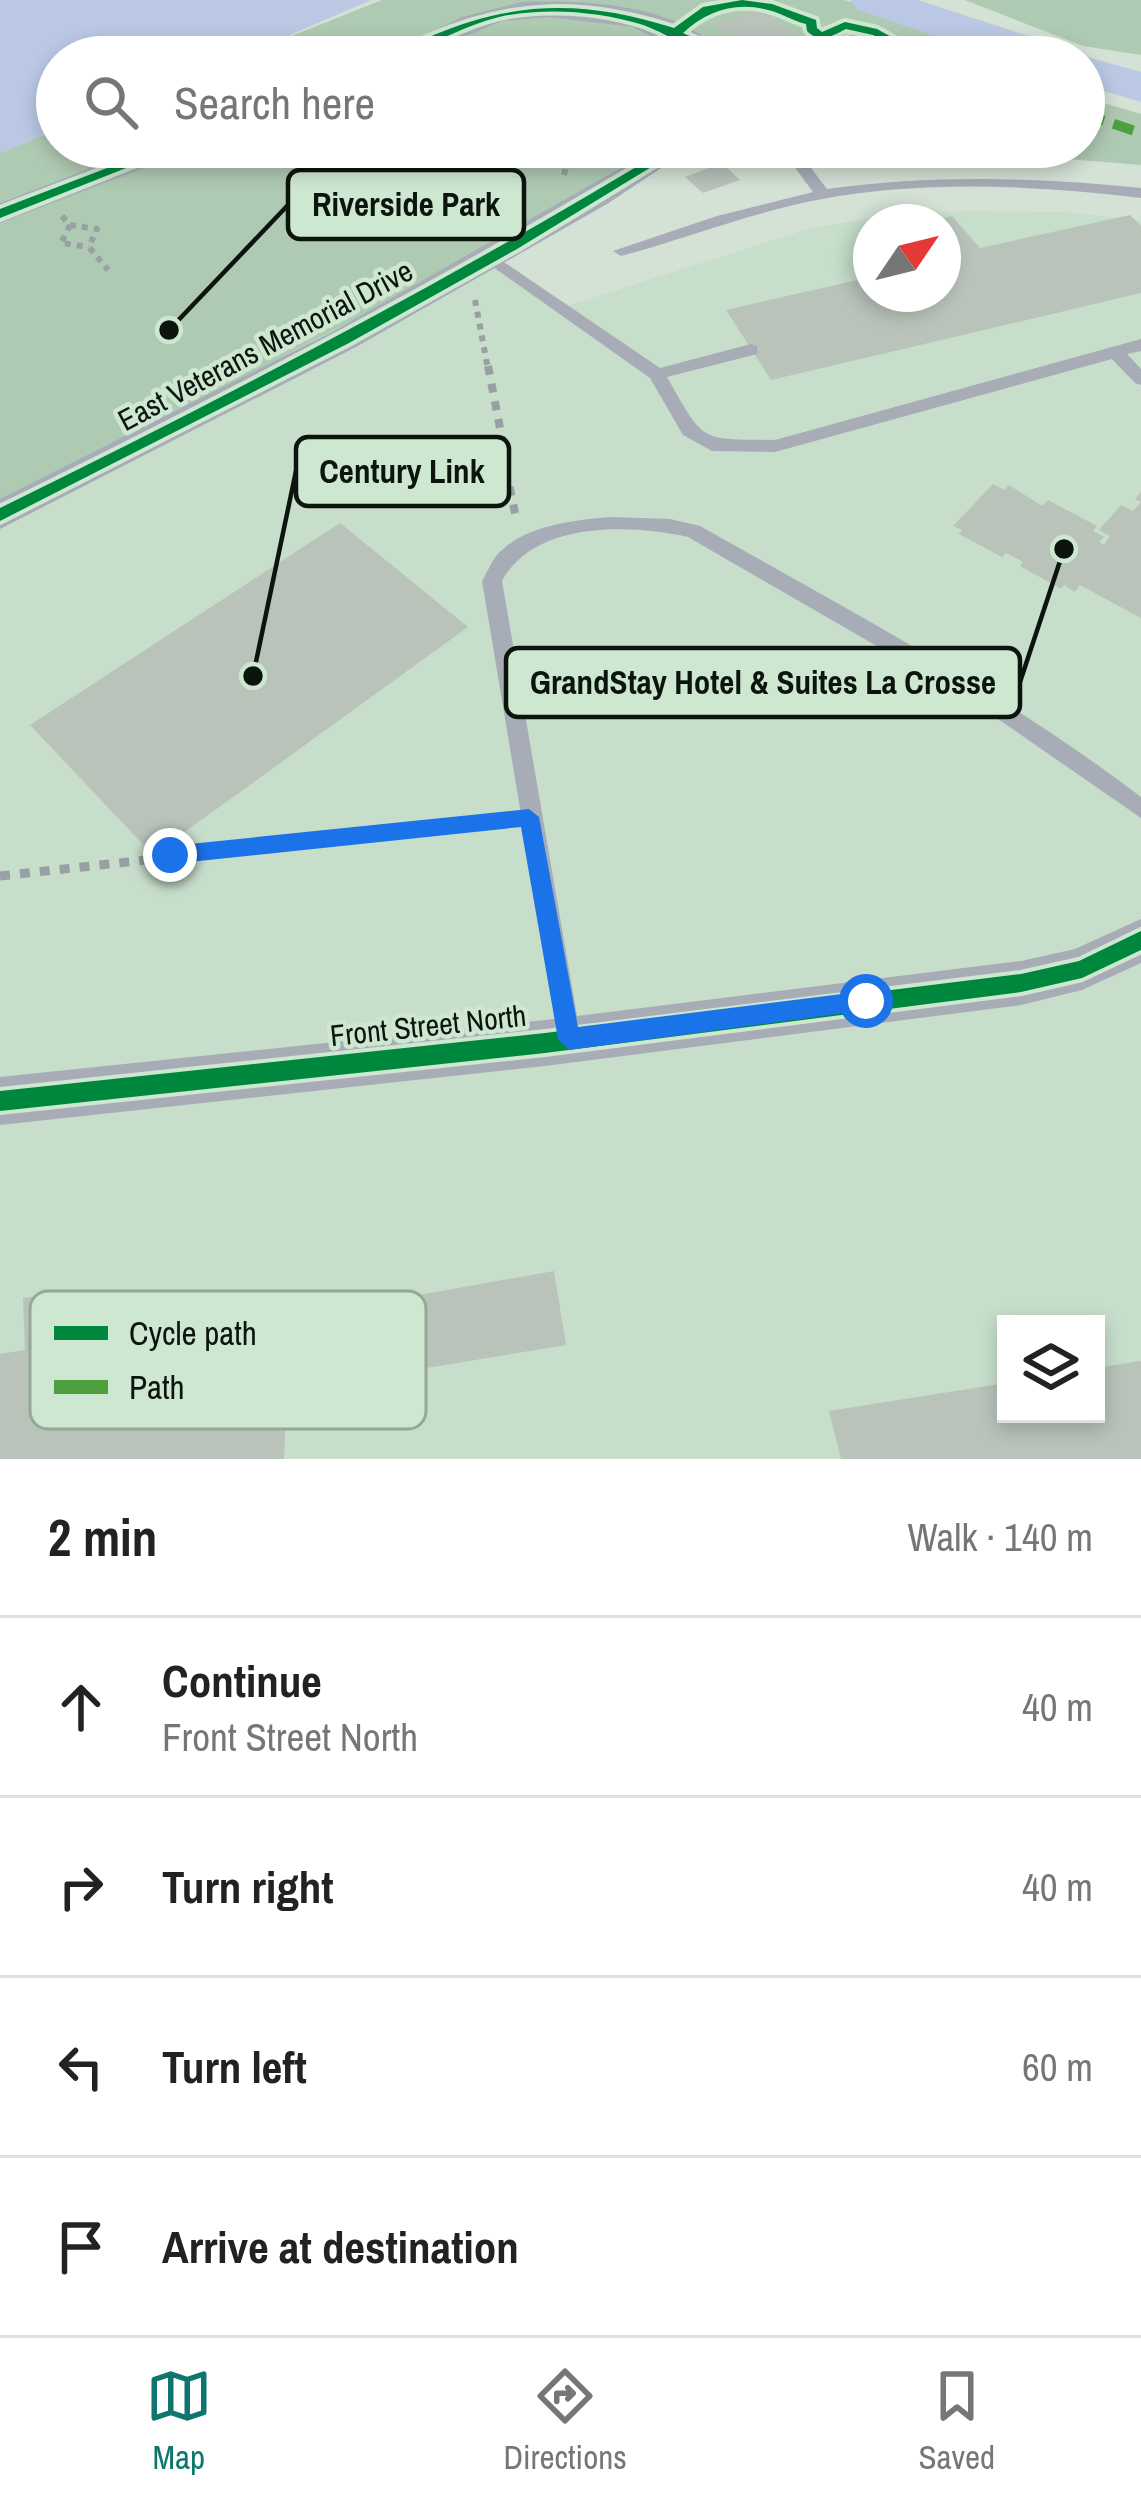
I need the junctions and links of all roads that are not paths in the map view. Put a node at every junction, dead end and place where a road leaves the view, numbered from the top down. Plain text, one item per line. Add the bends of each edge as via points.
1 (443, 36) edge
2 (691, 36) edge
3 (119, 168) edge
4 (643, 168) edge
5 (804, 168) edge
6 (1141, 193) edge
7 (824, 195) junction
8 (0, 214) edge
9 (621, 251) dead end
10 (492, 259) junction
11 (1141, 345) edge
12 (751, 350) dead end
13 (1115, 352) junction
14 (657, 374) junction
15 (1141, 380) edge
16 (0, 514) edge
17 (1141, 809) edge
18 (1141, 940) edge
19 (569, 1039) junction
20 (0, 1101) edge

1 - 2 street via 528,9 682,26
3 - 8 street
4 - 10 street, East Veterans Memorial Drive
5 - 7 lane
6 - 7 lane via 968,185
7 - 9 lane
10 - 14 lane
10 - 16 street, East Veterans Memorial Drive
11 - 13 lane
12 - 14 lane
13 - 14 lane via 742,449 689,431
13 - 15 lane
17 - 19 lane via 998,706 692,531 638,524 536,537 497,561 492,581
18 - 19 street, Front Street North via 1082,969 1021,983
19 - 20 street, Front Street North

